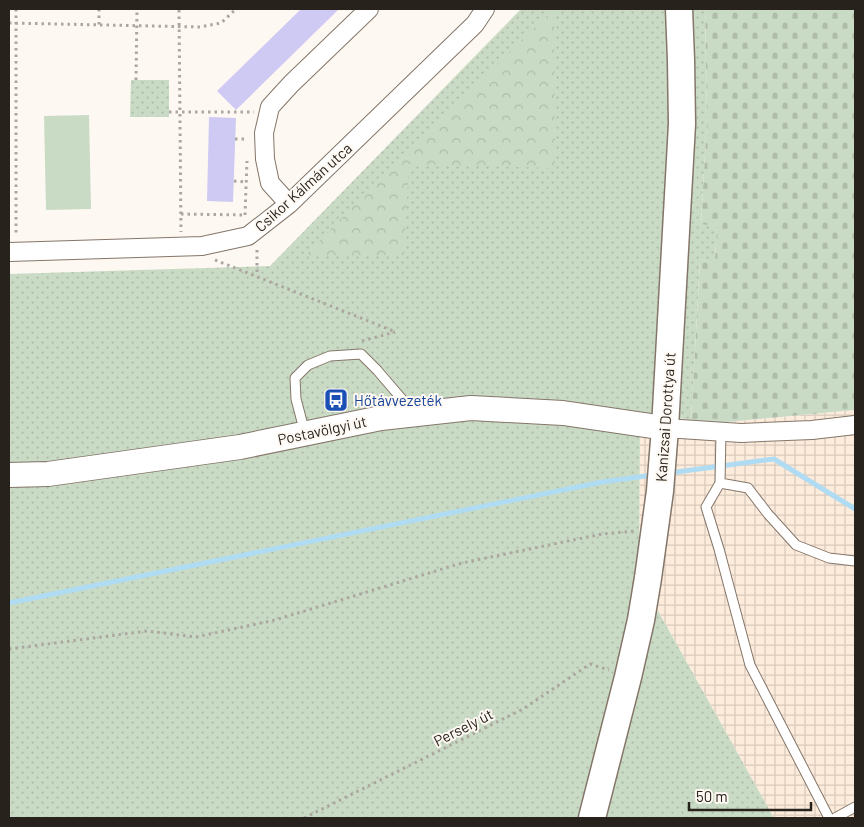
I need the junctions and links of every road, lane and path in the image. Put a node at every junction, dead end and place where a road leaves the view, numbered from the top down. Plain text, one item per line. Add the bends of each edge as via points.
1 (16, 9) edge
2 (99, 9) edge
3 (137, 9) edge
4 (236, 9) edge
5 (369, 9) edge
6 (485, 9) edge
7 (679, 9) edge
8 (179, 10) edge
9 (9, 23) edge
10 (15, 23) junction
11 (99, 25) junction
12 (137, 26) junction
13 (178, 26) junction
14 (136, 80) dead end
15 (169, 112) dead end
16 (180, 112) junction
17 (270, 112) junction
18 (235, 139) dead end
19 (248, 140) dead end
20 (234, 182) dead end
21 (247, 182) dead end
22 (289, 204) junction
23 (181, 214) junction
24 (275, 215) junction
25 (256, 230) junction
26 (182, 247) junction
27 (12, 252) edge
28 (218, 261) dead end
29 (257, 276) junction
30 (359, 342) dead end
31 (415, 414) junction
32 (855, 424) edge
33 (665, 428) junction
34 (721, 431) junction
35 (305, 433) junction
36 (9, 475) edge
37 (720, 482) junction
38 (655, 530) junction
39 (855, 561) edge
40 (9, 650) edge
41 (628, 677) junction
42 (855, 807) edge
43 (304, 818) edge
44 (592, 818) edge
45 (829, 818) edge
46 (835, 818) edge

1 - 10 path
2 - 11 path
3 - 12 path
4 - 13 path via 221,23 200,27
5 - 17 street via 291,84 270,107
6 - 22 street, Csikor Kálmán utca via 475,24
7 - 33 main road, Kanizsai Dorottya út via 682,124
8 - 13 path
9 - 10 path
10 - 11 path
10 - 27 path
11 - 12 path
12 - 13 path
12 - 14 path
13 - 16 path
15 - 16 path
16 - 17 path
16 - 23 path
17 - 22 street via 264,133 264,159 270,184
18 - 19 path
20 - 21 path
22 - 24 street, Csikor Kálmán utca
23 - 24 path
23 - 26 path
24 - 25 street, Csikor Kálmán utca
25 - 26 street, Csikor Kálmán utca via 248,236
25 - 29 path
26 - 27 street, Csikor Kálmán utca
28 - 29 path
29 - 30 path via 396,332
31 - 33 street, Postavölgyi út via 471,408 563,413
31 - 35 street, Postavölgyi út
31 - 35 lane via 361,354 330,356 308,365 295,378 296,398
32 - 34 street via 812,430
33 - 34 street
33 - 38 main road, Kanizsai Dorottya út
34 - 37 lane
35 - 36 street, Postavölgyi út via 240,447 48,474
37 - 39 lane via 748,488 796,545 829,558
37 - 45 lane via 706,507 750,665
38 - 40 path via 602,534 462,562 275,620 196,637 147,631
38 - 41 main road, Kanizsai Dorottya út
41 - 43 path, Persely út via 590,664 523,709
41 - 44 main road, Kanizsai Dorottya út
42 - 46 lane

